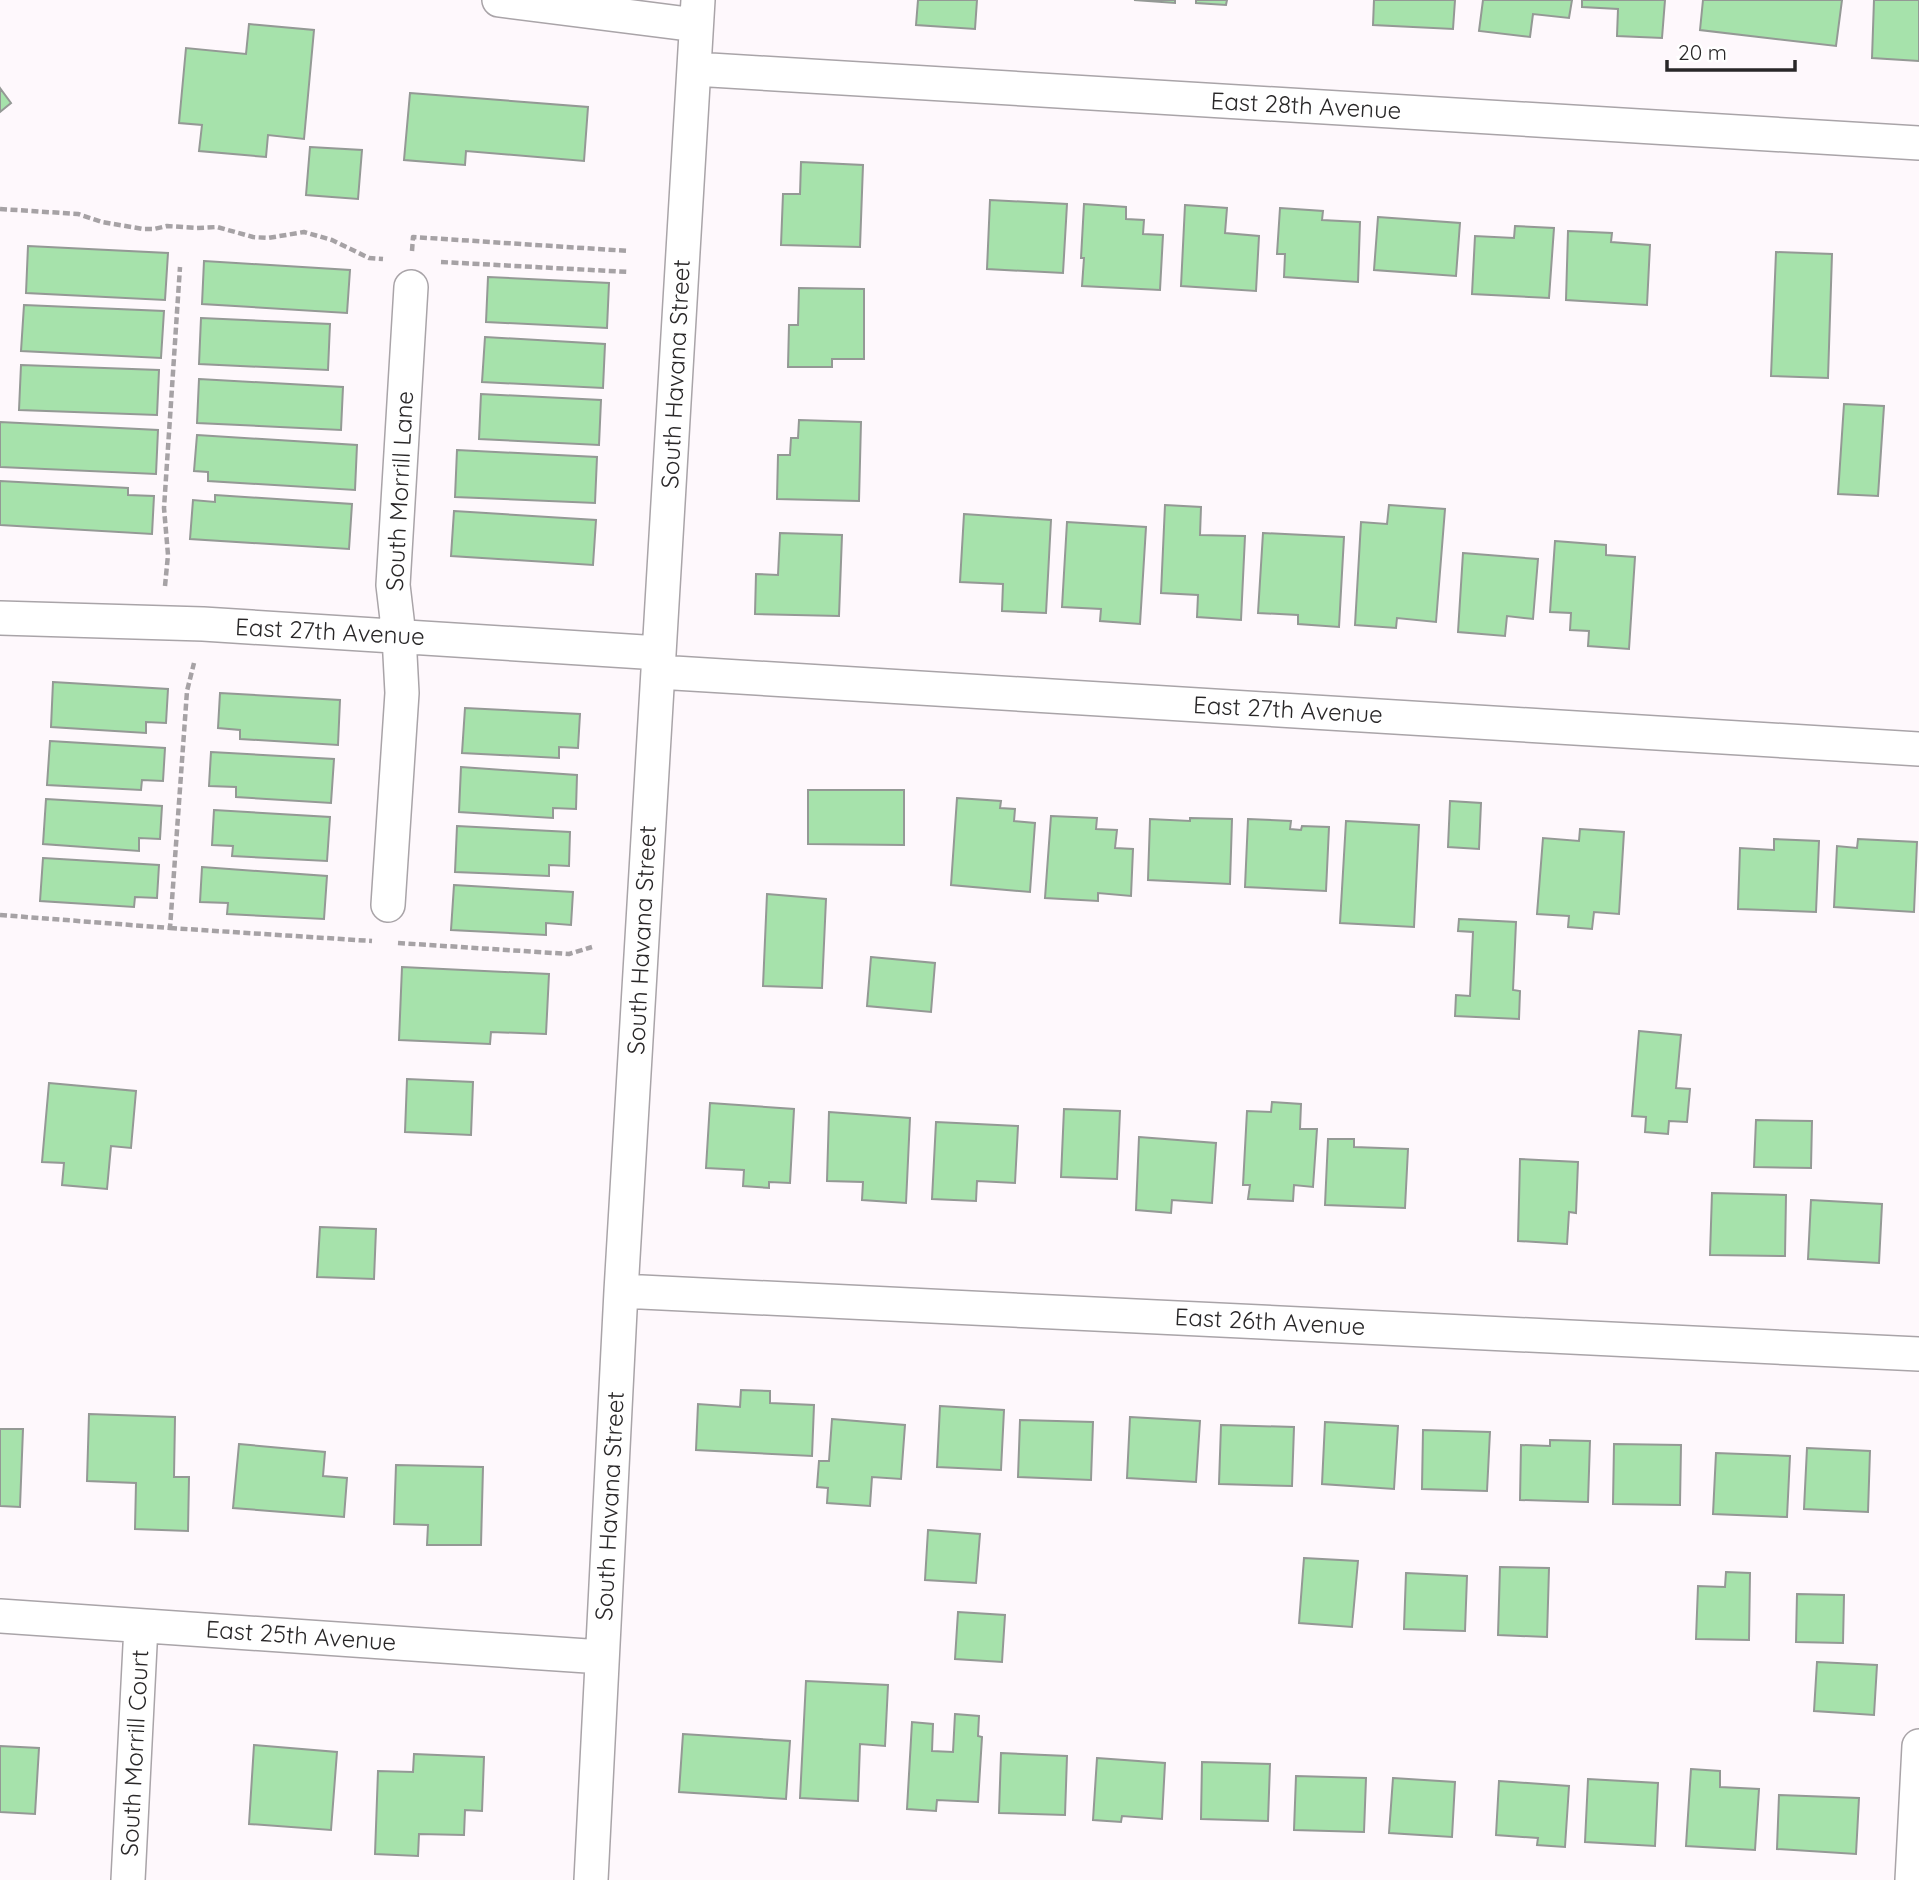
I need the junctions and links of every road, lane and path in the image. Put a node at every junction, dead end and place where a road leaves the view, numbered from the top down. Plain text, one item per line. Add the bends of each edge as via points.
1 (499, 0) edge
2 (697, 13) edge
3 (694, 69) junction
4 (1919, 144) edge
5 (0, 209) edge
6 (629, 251) dead end
7 (390, 259) dead end
8 (439, 262) dead end
9 (180, 267) dead end
10 (629, 272) dead end
11 (411, 274) joint
12 (0, 618) edge
13 (163, 622) junction
14 (202, 624) junction
15 (399, 636) junction
16 (659, 663) junction
17 (1919, 749) edge
18 (388, 905) dead end
19 (0, 915) edge
20 (621, 1292) junction
21 (1919, 1354) edge
22 (0, 1616) edge
23 (141, 1626) junction
24 (603, 1657) junction
25 (1919, 1746) edge
26 (128, 1880) edge
27 (597, 1880) edge
28 (1912, 1880) edge

1 - 2 street
2 - 3 street, South Havana Street
3 - 4 street, East 28th Avenue
3 - 16 street, South Havana Street
5 - 7 path via 78,214 143,229 217,226 268,238 304,232 369,258
6 - 11 path via 413,237
8 - 10 path
9 - 13 path via 164,508 168,555
11 - 15 street, South Morrill Lane via 393,585
12 - 13 street, East 27th Avenue
13 - 14 street, East 27th Avenue
14 - 15 street, East 27th Avenue
14 - 19 path via 187,691 170,928
15 - 16 street, East 27th Avenue
15 - 18 street, South Morrill Lane via 402,693
16 - 17 street, East 27th Avenue
16 - 20 street, South Havana Street
20 - 21 street, East 26th Avenue
20 - 24 street, South Havana Street
22 - 23 street, East 25th Avenue
23 - 24 street, East 25th Avenue
23 - 26 street, South Morrill Court
24 - 27 street, South Havana Street
25 - 28 street

